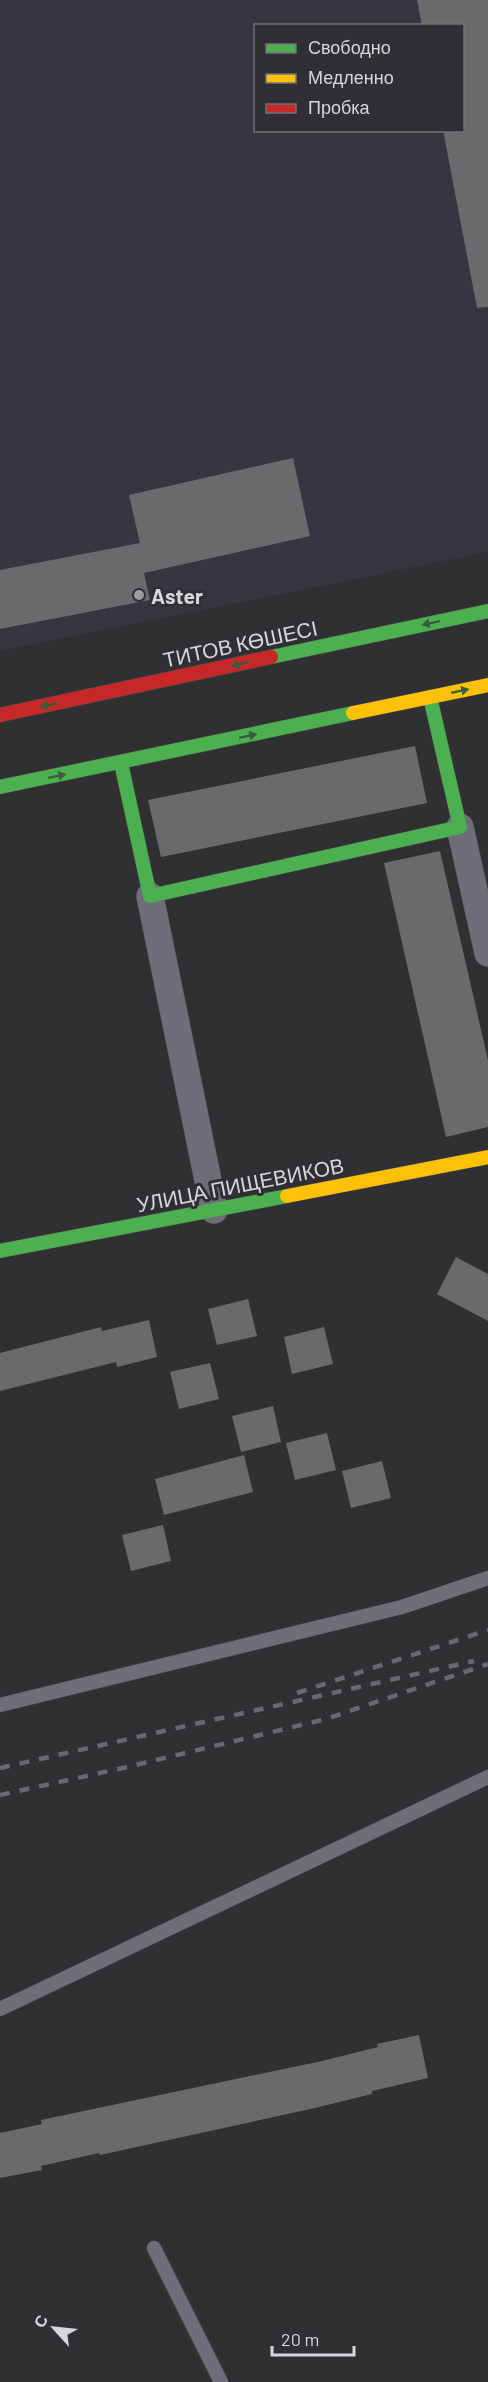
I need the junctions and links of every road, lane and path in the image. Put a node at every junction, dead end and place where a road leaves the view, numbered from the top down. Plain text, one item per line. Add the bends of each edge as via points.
1 (488, 611) edge
2 (488, 685) edge
3 (430, 697) junction
4 (0, 716) edge
5 (121, 763) junction
6 (0, 787) edge
7 (460, 827) junction
8 (150, 896) junction
9 (488, 953) edge
10 (488, 1157) edge
11 (214, 1210) junction
12 (0, 1251) edge
13 (488, 1578) edge
14 (0, 1705) edge
15 (488, 1777) edge
16 (0, 2009) edge
17 (154, 2248) dead end
18 (221, 2382) edge

1 -> 4 main road, ТИТОВ КӨШЕСІ
3 -> 2 main road
5 -> 3 main road
3 - 7 main road
6 -> 5 main road
5 - 8 main road
7 - 8 main road
7 - 9 street
8 - 11 street
10 - 11 main road, УЛИЦА ПИЩЕВИКОВ
11 - 12 main road, УЛИЦА ПИЩЕВИКОВ
13 - 14 lane via 402,1606
15 - 16 lane
17 - 18 lane

